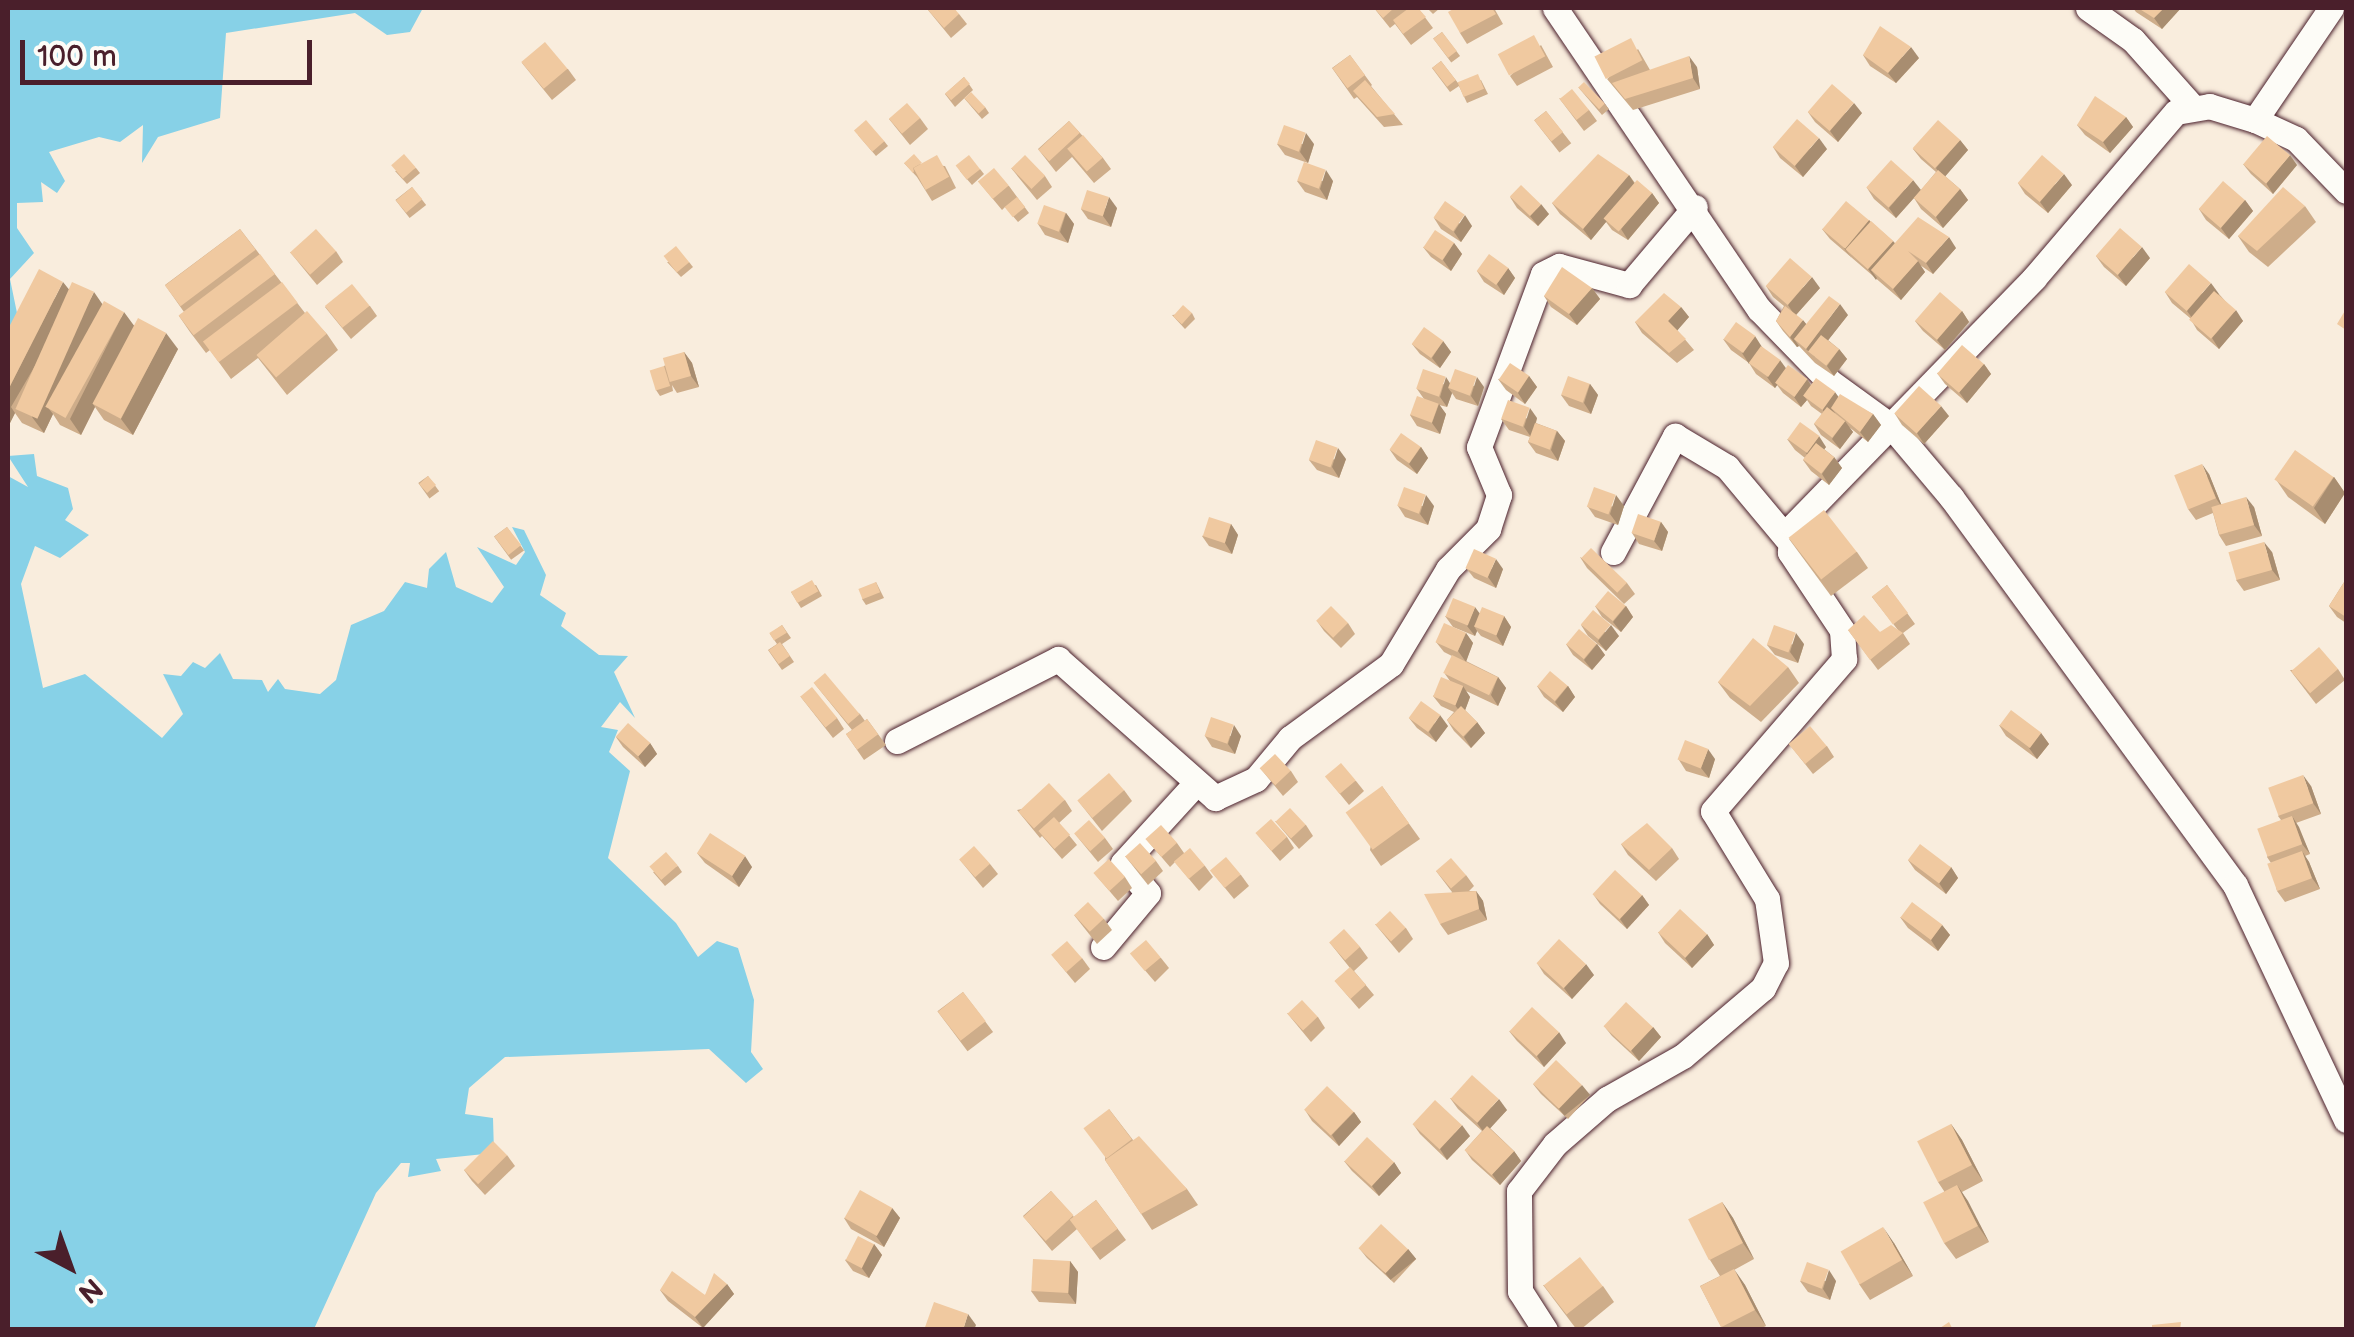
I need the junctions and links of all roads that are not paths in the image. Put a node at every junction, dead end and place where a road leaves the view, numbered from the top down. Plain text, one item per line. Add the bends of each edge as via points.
1 (1555, 8) edge
2 (2088, 8) edge
3 (2331, 8) edge
4 (2190, 104) junction
5 (2255, 120) junction
6 (2346, 191) edge
7 (1695, 207) junction
8 (1892, 427) junction
9 (1788, 540) junction
10 (1613, 552) dead end
11 (896, 741) dead end
12 (1196, 783) junction
13 (1103, 947) dead end
14 (2346, 1120) edge
15 (1545, 1330) edge

1 - 7 street
2 - 4 street via 2132,40
3 - 5 street
4 - 5 street
4 - 8 street
5 - 6 street via 2296,139
7 - 8 street via 1759,309 1830,381
7 - 12 street via 1629,284 1559,266 1543,274 1479,447 1499,495 1488,529 1448,568 1391,664 1232,794 1215,798
8 - 9 street
8 - 14 street via 2236,884
9 - 10 street via 1727,468 1675,436
9 - 15 street via 1842,630 1844,659 1714,811 1767,899 1776,963 1763,988 1683,1056 1606,1098 1555,1144 1519,1191 1520,1291
11 - 12 street via 1058,659
12 - 13 street via 1124,863 1148,893

